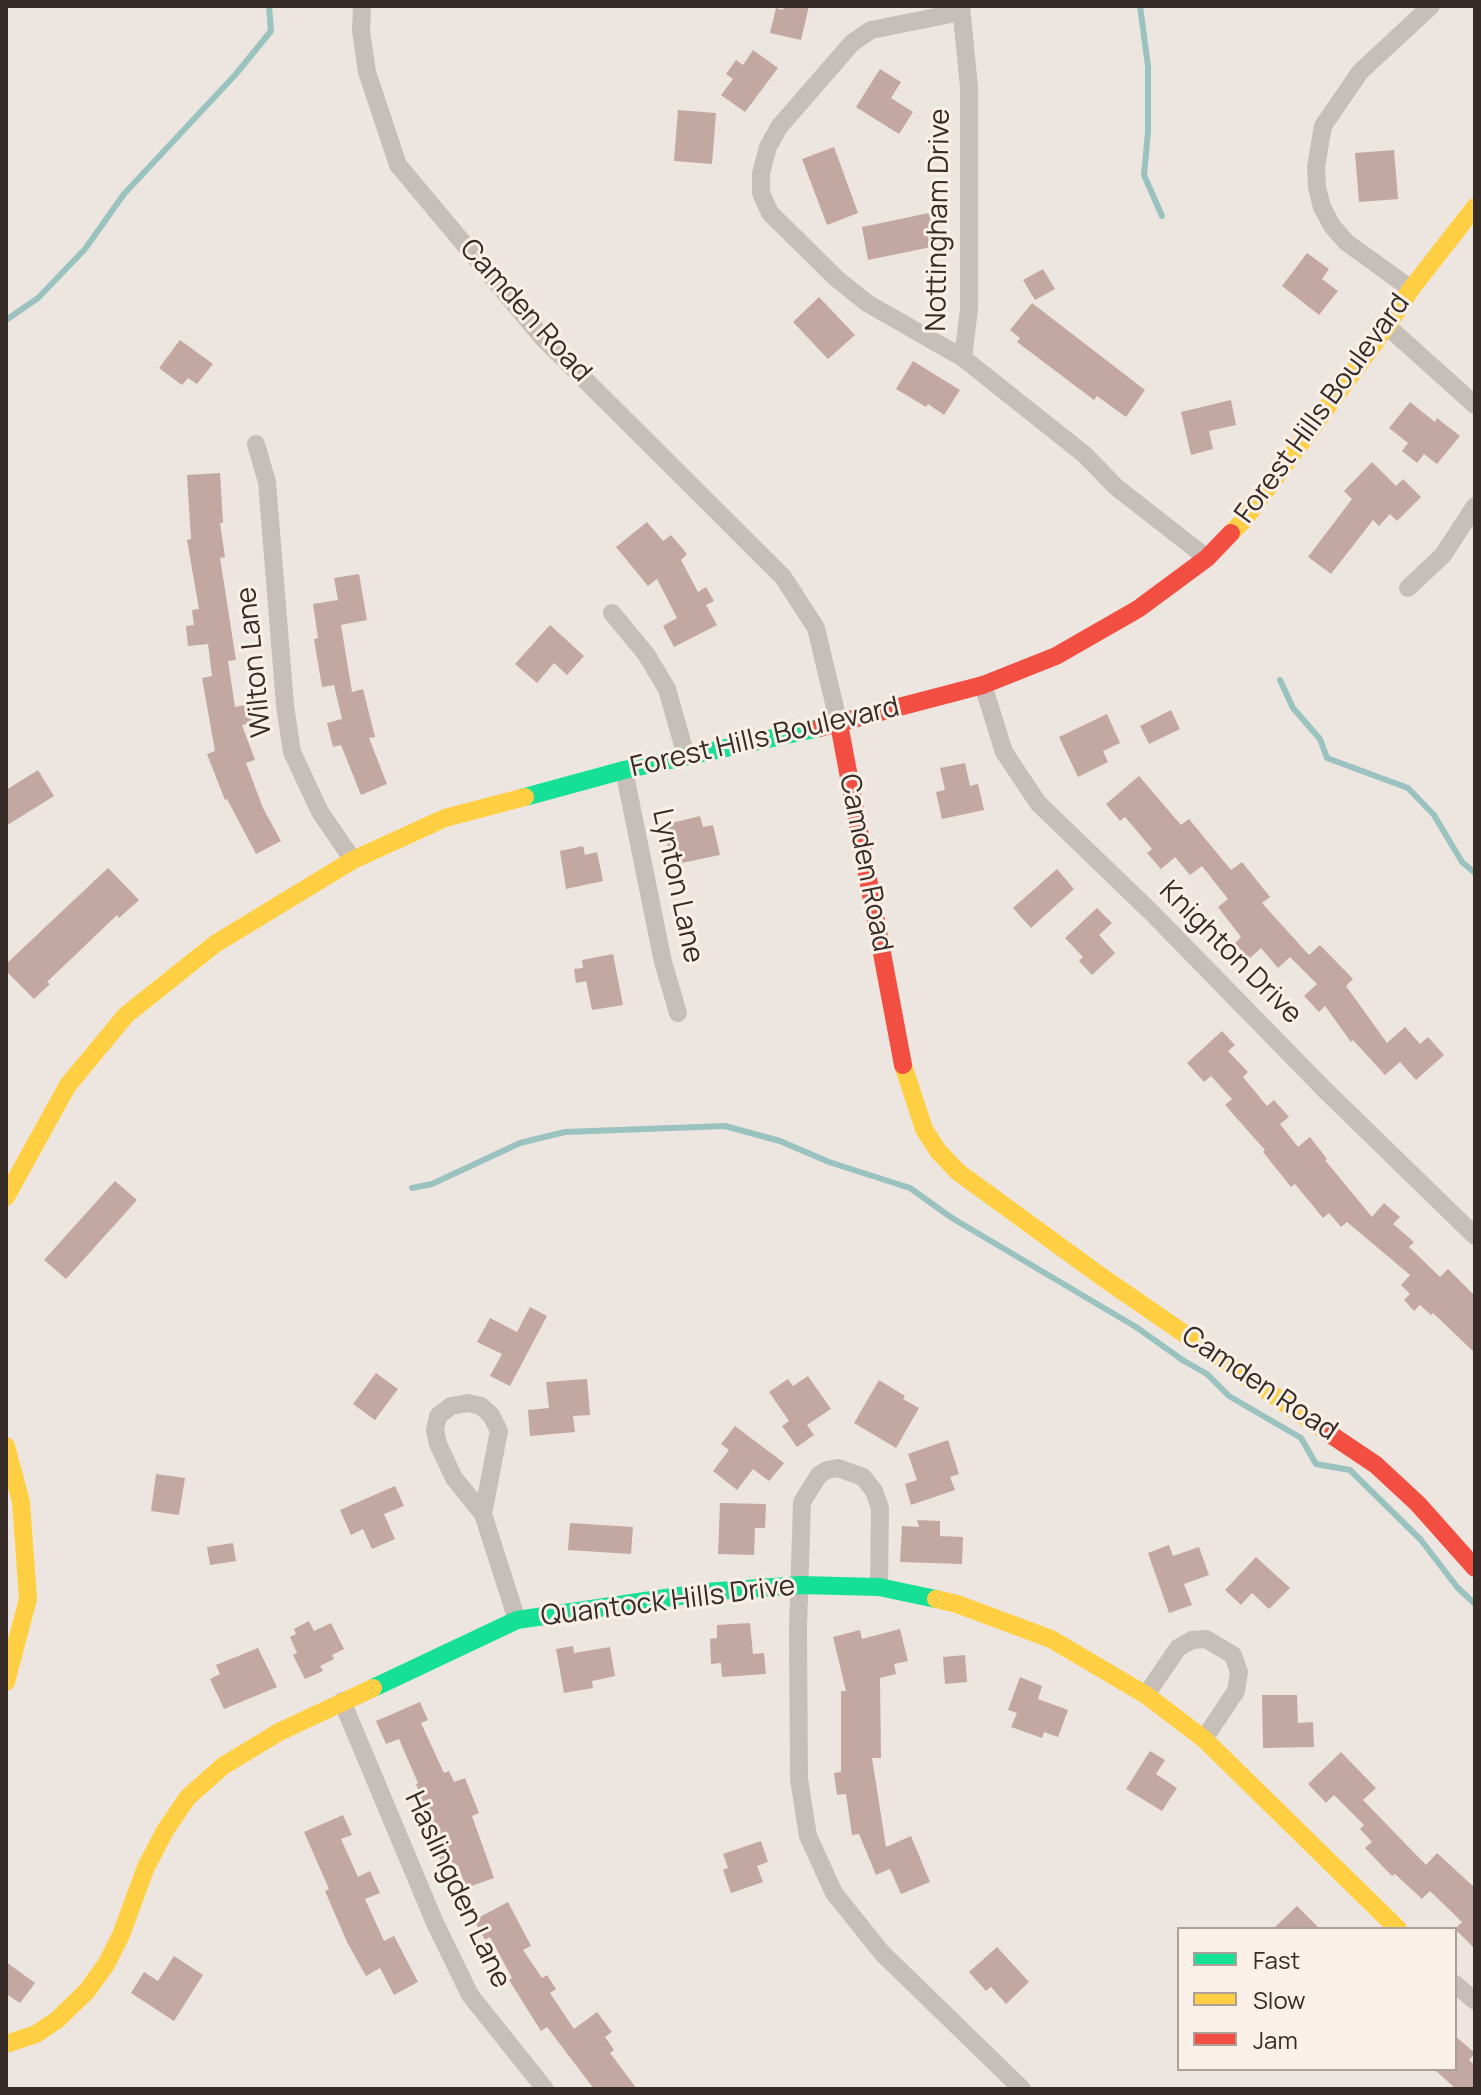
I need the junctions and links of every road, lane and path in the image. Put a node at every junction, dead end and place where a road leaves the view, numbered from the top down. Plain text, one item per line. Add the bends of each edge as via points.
1 (362, 6) edge
2 (1431, 6) edge
3 (961, 9) edge
4 (1475, 207) edge
5 (1411, 289) junction
6 (1387, 326) junction
7 (963, 358) junction
8 (1475, 405) edge
9 (256, 444) dead end
10 (1475, 506) edge
11 (1207, 558) junction
12 (1408, 588) dead end
13 (612, 613) dead end
14 (983, 685) junction
15 (839, 724) junction
16 (686, 756) junction
17 (624, 770) junction
18 (353, 860) junction
19 (678, 1013) dead end
20 (6, 1197) edge
21 (1475, 1236) edge
22 (6, 1446) edge
23 (483, 1514) junction
24 (1475, 1568) edge
25 (800, 1585) junction
26 (879, 1587) junction
27 (517, 1620) junction
28 (6, 1682) edge
29 (1146, 1695) junction
30 (342, 1701) junction
31 (1204, 1739) junction
32 (1396, 1927) edge
33 (1457, 1986) edge
34 (1475, 2001) edge
35 (6, 2044) edge
36 (545, 2089) edge
37 (1022, 2089) edge

1 - 15 street, Camden Road via 367,72 398,165 542,337 783,577 816,628
2 - 5 street via 1360,72 1323,126 1316,167 1322,207 1332,226
3 - 7 street, Nottingham Drive via 969,119 969,309
3 - 7 street via 871,30 852,43 779,127 768,147 761,193 770,213 837,279 867,303
4 - 5 street, Forest Hills Boulevard
5 - 6 street, Forest Hills Boulevard
6 - 8 street
6 - 11 street, Forest Hills Boulevard via 1244,520
7 - 11 street, Nottingham Drive
9 - 18 street, Wilton Lane via 267,482 292,752 320,812
10 - 12 street via 1443,555
11 - 14 street, Forest Hills Boulevard via 1138,609 1056,656
13 - 16 street via 667,689
14 - 15 street, Forest Hills Boulevard
14 - 21 street, Knighton Drive via 1004,752 1038,803
15 - 16 street, Forest Hills Boulevard
15 - 24 street, Camden Road via 905,1077 938,1151 958,1172 1102,1277 1376,1465
16 - 17 street, Forest Hills Boulevard
17 - 18 street, Forest Hills Boulevard via 445,818
17 - 19 street, Lynton Lane
18 - 20 street, Forest Hills Boulevard via 215,944 126,1015 68,1085
22 - 28 street via 21,1502 28,1599
23 - 23 street via 499,1431 481,1406 451,1406 438,1416 438,1444 454,1478
23 - 27 street
25 - 26 street, Quantock Hills Drive
25 - 26 street via 802,1502 819,1475 838,1468 863,1477 880,1508
25 - 27 street, Quantock Hills Drive via 706,1592
25 - 37 street via 799,1779 808,1836 834,1893 882,1953
26 - 29 street, Quantock Hills Drive via 957,1604 1051,1639
27 - 30 street, Quantock Hills Drive
29 - 31 street, Quantock Hills Drive
29 - 31 street via 1178,1648 1192,1640 1206,1639 1233,1655 1239,1672 1236,1691
30 - 35 street, Quantock Hills Drive via 223,1766 188,1797 146,1867 121,1935 87,1991 47,2027
30 - 36 street, Haslingden Lane via 470,1995
31 - 32 street, Quantock Hills Drive
33 - 34 street

